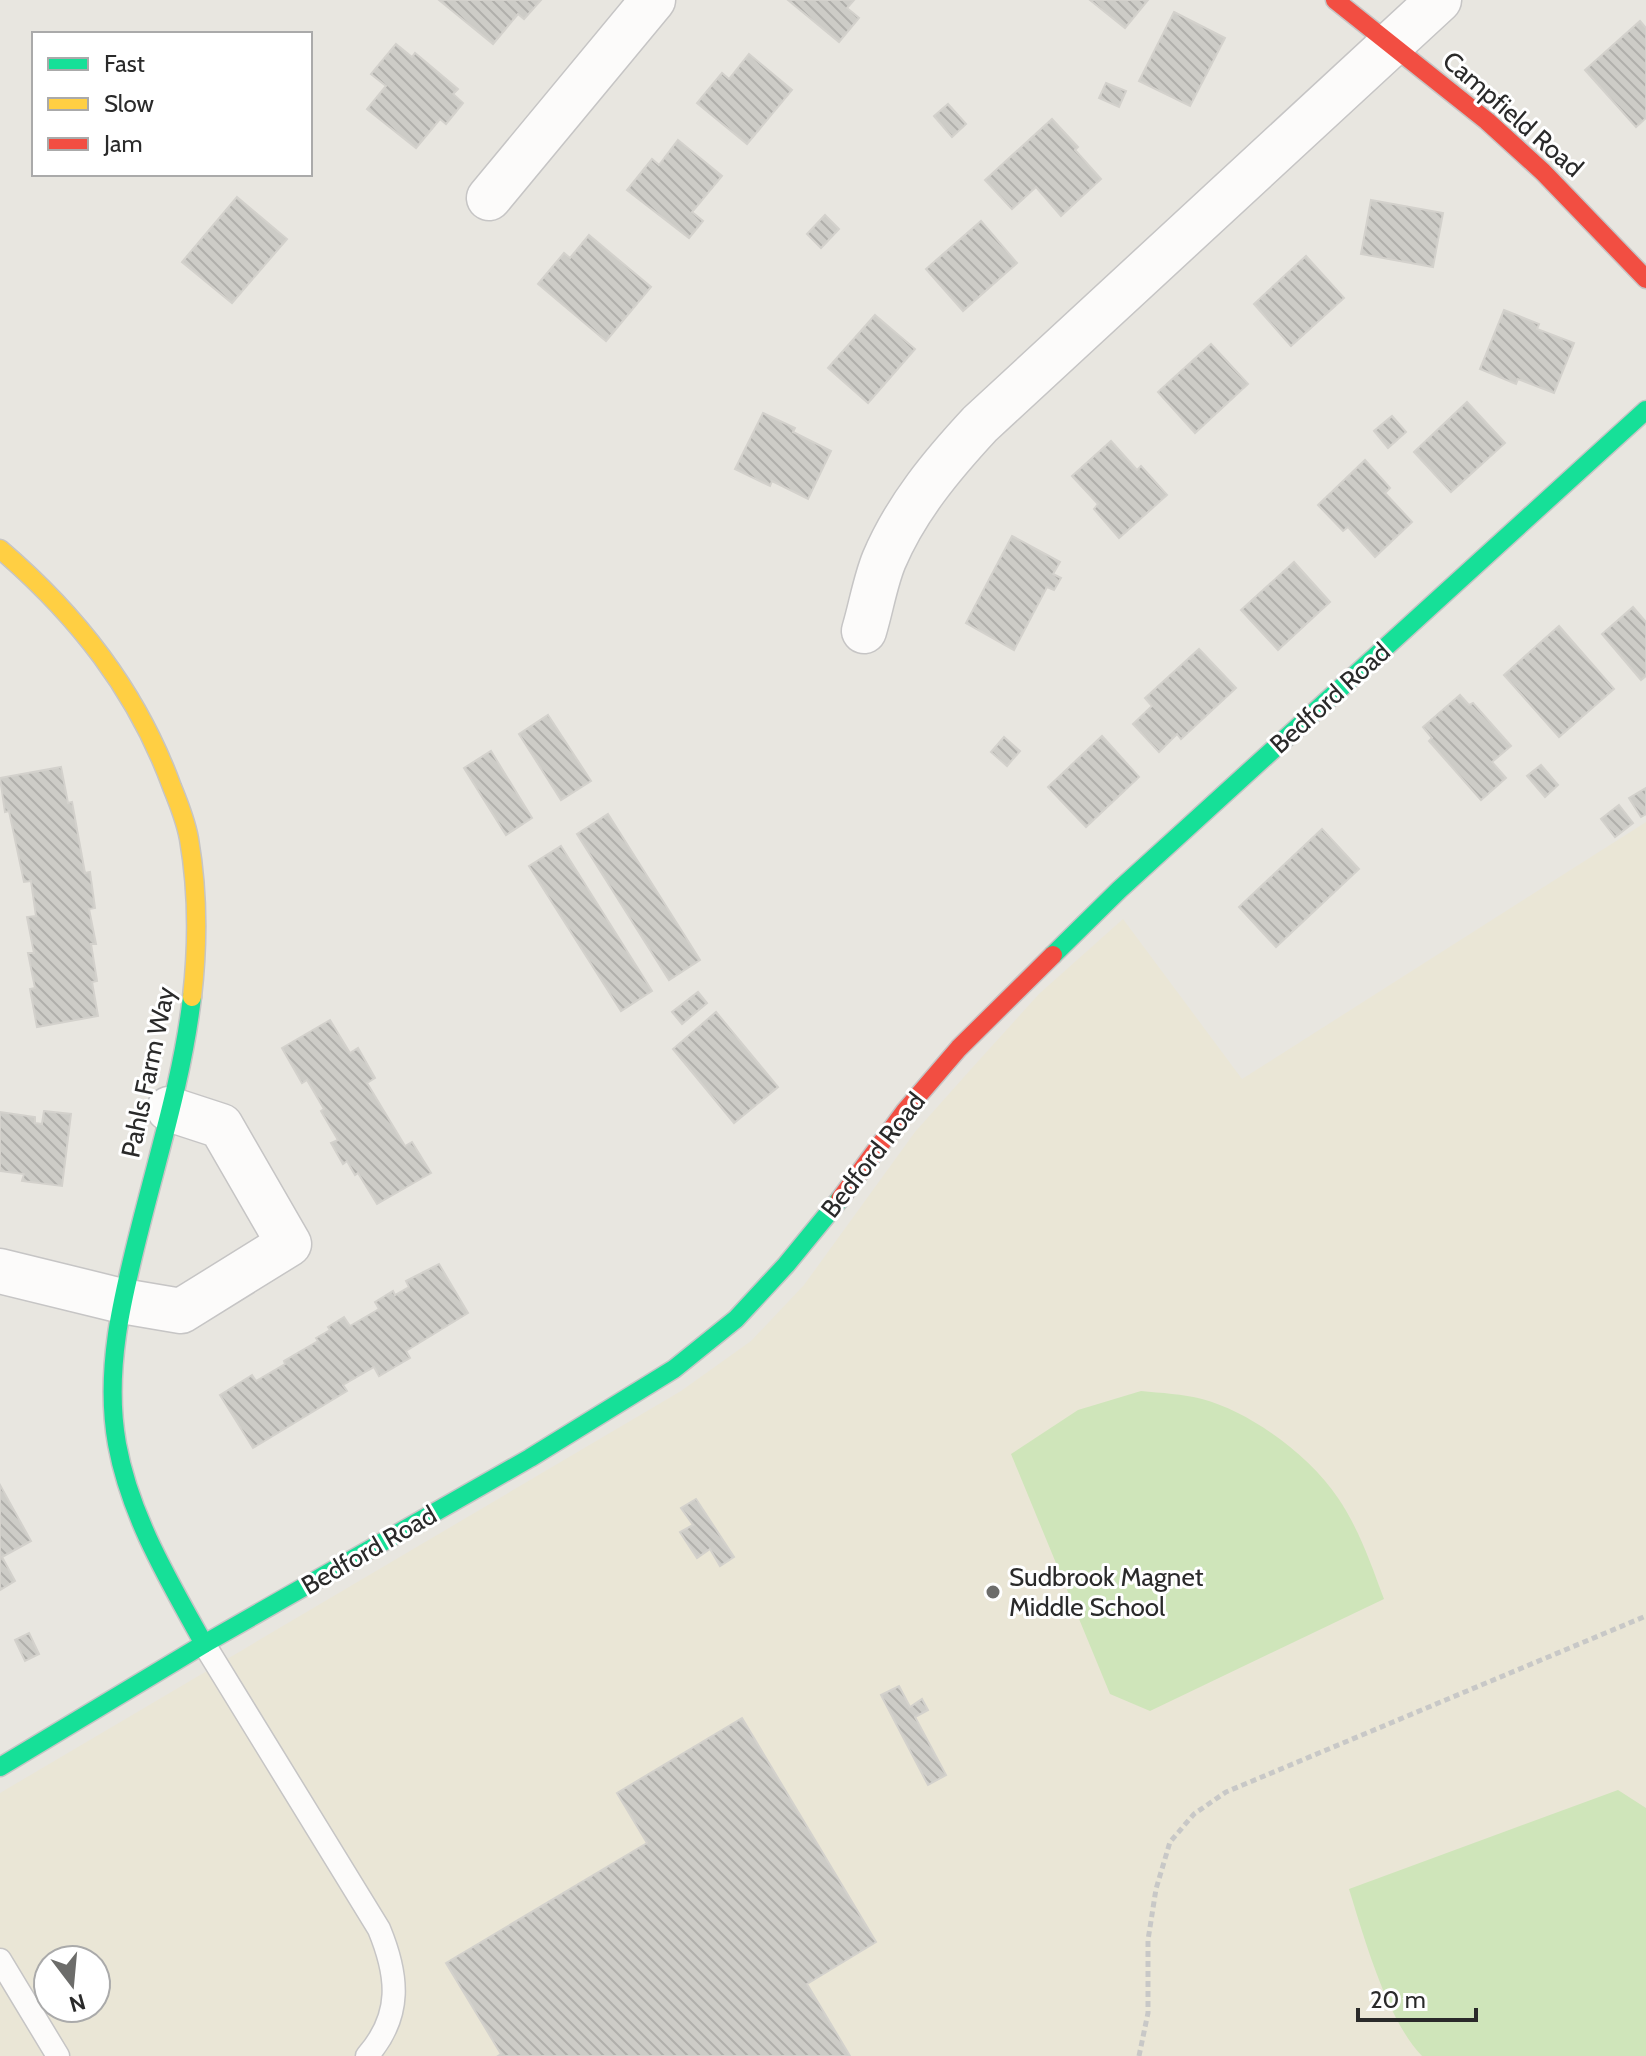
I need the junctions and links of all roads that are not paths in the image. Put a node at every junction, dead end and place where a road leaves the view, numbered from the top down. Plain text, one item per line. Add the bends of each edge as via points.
1 (653, 0) edge
2 (1335, 0) edge
3 (1439, 0) edge
4 (1390, 44) junction
5 (489, 198) dead end
6 (1646, 279) edge
7 (1646, 410) edge
8 (0, 549) edge
9 (864, 631) dead end
10 (169, 1109) junction
11 (0, 1271) edge
12 (122, 1301) junction
13 (204, 1644) junction
14 (0, 1767) edge
15 (0, 1960) edge
16 (58, 2056) edge
17 (367, 2056) edge

1 - 5 street
2 - 4 street, Campfield Road
3 - 4 street
4 - 6 street, Campfield Road via 1543,172
4 - 9 street via 980,424 938,469 883,561
7 - 13 street, Bedford Road via 1030,977 950,1058 786,1265 736,1319 674,1369 530,1458
8 - 10 street, Pahls Farm Way via 54,596 100,651 167,767 188,835 194,975
10 - 12 street, Pahls Farm Way
10 - 12 street via 221,1126 289,1244 181,1311
11 - 12 street
12 - 13 street, Pahls Farm Way via 113,1415 126,1482 150,1545
13 - 14 street, Bedford Road
13 - 17 lane via 379,1929 392,1961 396,1993 388,2020
15 - 16 lane

